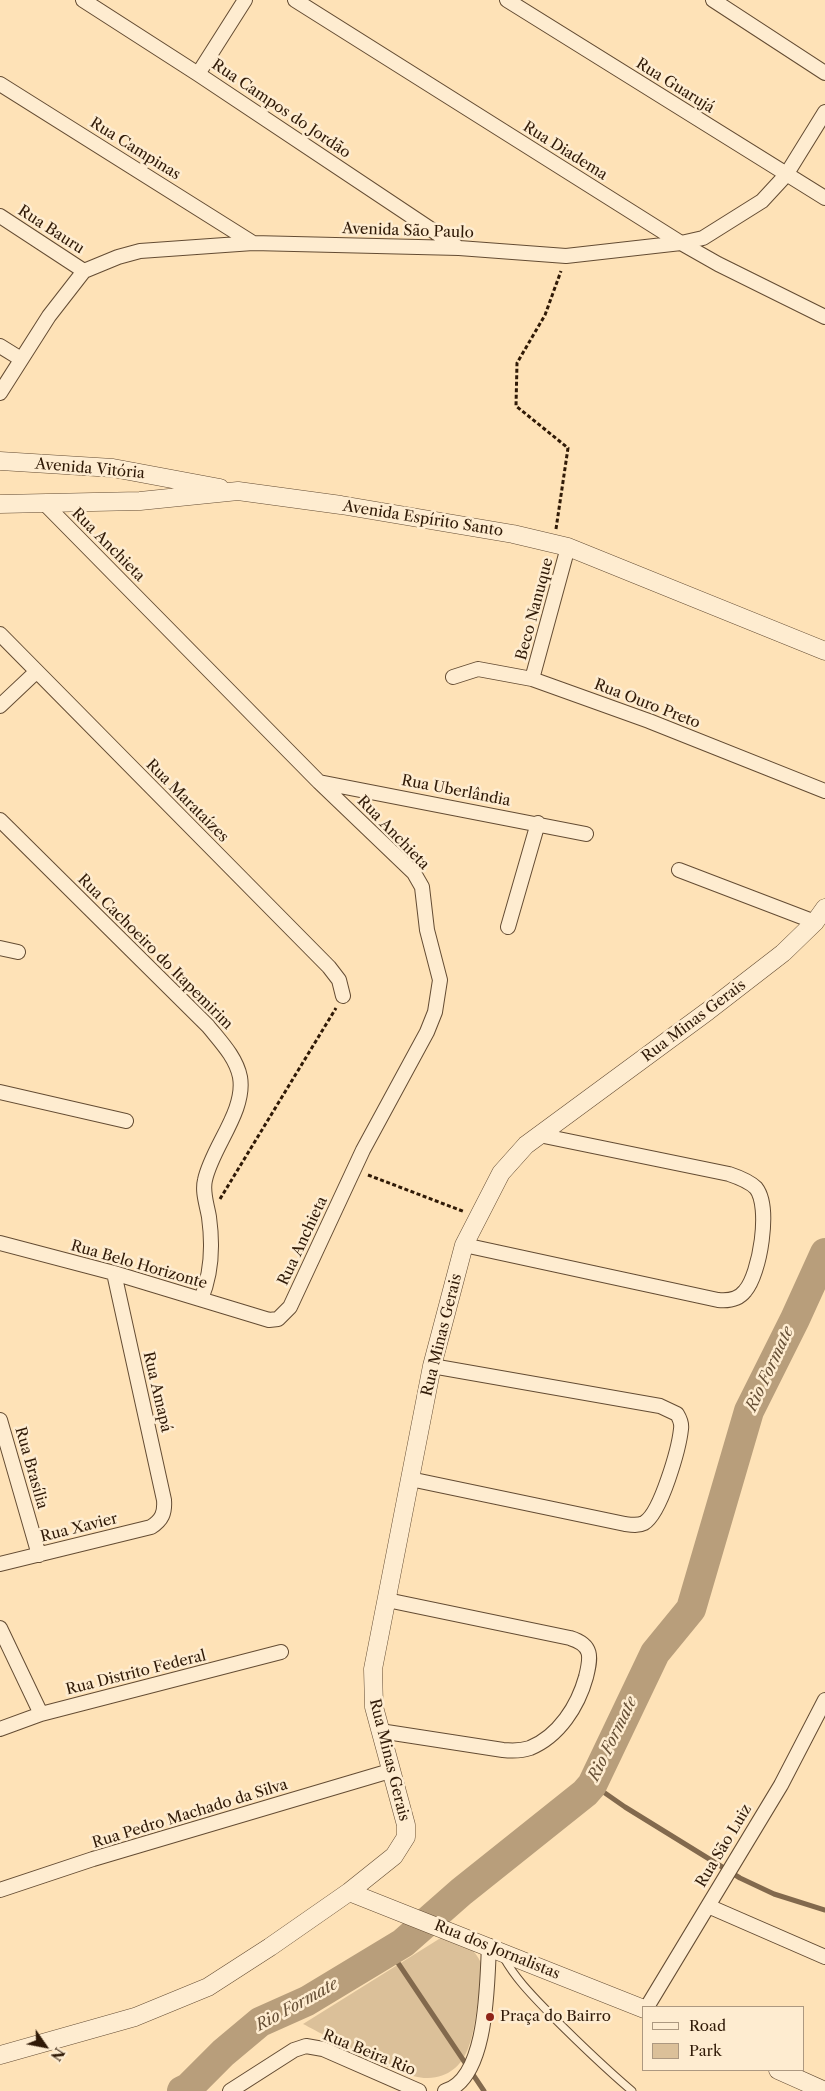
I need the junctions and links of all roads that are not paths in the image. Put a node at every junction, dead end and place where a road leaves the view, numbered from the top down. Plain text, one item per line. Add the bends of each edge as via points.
1 (82, 0) edge
2 (245, 0) edge
3 (295, 0) edge
4 (508, 0) edge
5 (713, 0) edge
6 (825, 73) edge
7 (198, 74) junction
8 (0, 84) edge
9 (825, 112) edge
10 (786, 175) junction
11 (825, 198) edge
12 (0, 216) edge
13 (252, 243) junction
14 (681, 243) junction
15 (459, 248) junction
16 (84, 271) junction
17 (825, 317) edge
18 (0, 346) edge
19 (21, 359) junction
20 (0, 393) edge
21 (0, 461) edge
22 (138, 472) junction
23 (238, 491) junction
24 (140, 501) junction
25 (43, 502) junction
26 (0, 504) edge
27 (561, 545) junction
28 (0, 634) edge
29 (825, 651) edge
30 (36, 672) junction
31 (454, 677) dead end
32 (532, 679) junction
33 (0, 706) edge
34 (319, 782) junction
35 (825, 791) edge
36 (0, 820) edge
37 (538, 823) junction
38 (586, 834) dead end
39 (679, 870) dead end
40 (820, 915) edge
41 (508, 927) dead end
42 (0, 948) edge
43 (18, 952) dead end
44 (343, 996) road end
45 (0, 1092) edge
46 (126, 1122) dead end
47 (539, 1134) junction
48 (0, 1244) edge
49 (464, 1245) junction
50 (114, 1273) junction
51 (201, 1299) junction
52 (269, 1320) joint
53 (432, 1366) junction
54 (0, 1420) edge
55 (410, 1479) junction
56 (162, 1517) joint
57 (39, 1554) junction
58 (0, 1564) edge
59 (387, 1600) junction
60 (0, 1628) edge
61 (281, 1652) dead end
62 (825, 1700) edge
63 (41, 1714) junction
64 (0, 1729) edge
65 (380, 1730) junction
66 (390, 1771) junction
67 (0, 1890) edge
68 (350, 1892) junction
69 (708, 1906) junction
70 (495, 1949) junction
71 (825, 1957) edge
72 (648, 2006) edge
73 (642, 2008) edge
74 (0, 2055) edge
75 (780, 2071) edge
76 (230, 2091) edge
77 (419, 2091) edge
78 (445, 2091) edge
79 (632, 2091) edge
80 (825, 2091) edge

1 - 7 street, Rua Campos do Jordão
2 - 7 street
3 - 14 street, Rua Diadema
4 - 10 street, Rua Guarujá
5 - 6 street
7 - 15 street, Rua Campos do Jordão
8 - 13 street, Rua Campinas
9 - 10 street, Avenida São Paulo
10 - 11 street, Rua Guarujá
10 - 14 street, Avenida São Paulo via 762,201 703,238
12 - 16 street, Rua Bauru
13 - 15 street, Avenida São Paulo
13 - 16 street, Avenida São Paulo via 140,251 118,256
14 - 15 street, Avenida São Paulo via 566,256
14 - 17 street, Rua Diadema
16 - 19 street, Avenida São Paulo
18 - 19 street
19 - 20 street, Avenida São Paulo
21 - 22 street, Avenida Vitória
22 - 23 street, Avenida Vitória
22 - 24 street via 148,485 148,491
23 - 24 street, Avenida Espírito Santo
23 - 27 street, Avenida Espírito Santo via 360,508
24 - 25 street, Avenida Espírito Santo
25 - 26 street, Avenida Espírito Santo
25 - 34 street, Rua Anchieta
27 - 29 street, Avenida Espírito Santo
27 - 32 street, Beco Nanuque
28 - 30 street, Rua Marataízes
30 - 33 street
30 - 44 street, Rua Marataízes via 329,967 339,980
31 - 32 street, Rua Ouro Preto via 478,669
32 - 35 street, Rua Ouro Preto via 649,721
34 - 37 street, Rua Uberlândia
34 - 52 street, Rua Anchieta via 401,859 419,881 440,980 435,1012 427,1032 354,1170 290,1307 278,1319
36 - 51 street, Rua Cachoeiro do Itapemirim via 208,1026 237,1067 240,1086 233,1117 208,1165 204,1183 211,1265
37 - 38 street, Rua Uberlândia
37 - 41 street
39 - 40 street
40 - 47 street, Rua Minas Gerais via 783,953
42 - 43 street
45 - 46 street
47 - 49 street, Rua Minas Gerais via 501,1173
47 - 49 street via 729,1174 756,1189 764,1220 756,1266 745,1292 737,1298 718,1300
48 - 50 street, Rua Belo Horizonte
49 - 53 street, Rua Minas Gerais
50 - 51 street, Rua Belo Horizonte
50 - 56 street, Rua Amapá via 164,1500
51 - 52 street, Rua Belo Horizonte
53 - 55 street, Rua Minas Gerais
53 - 55 street via 660,1406 677,1414 682,1427 660,1503 646,1522 638,1526
54 - 57 street, Rua Brasília
55 - 59 street, Rua Minas Gerais
56 - 57 street, Rua Xavier via 151,1527
57 - 58 street, Rua Xavier
59 - 65 street, Rua Minas Gerais via 373,1669 374,1707
59 - 65 street via 578,1640 590,1654 576,1704 562,1724 544,1740 519,1751
60 - 63 street
61 - 63 street, Rua Distrito Federal
62 - 69 street, Rua São Luiz via 781,1785
63 - 64 street, Rua Distrito Federal
65 - 66 street, Rua Minas Gerais
66 - 67 street, Rua Pedro Machado da Silva via 93,1859
66 - 68 street, Rua Minas Gerais via 406,1825 406,1837 394,1856
68 - 70 street, Rua dos Jornalistas
68 - 74 street, Rua Minas Gerais via 208,1987 135,2017
69 - 71 street
69 - 72 street, Rua São Luiz
70 - 73 street, Rua dos Jornalistas
70 - 78 street via 479,2044 468,2073 460,2083
70 - 79 lane via 514,1975 592,2057
75 - 80 street
76 - 77 street, Rua Beira Rio via 294,2050 306,2046 323,2049

